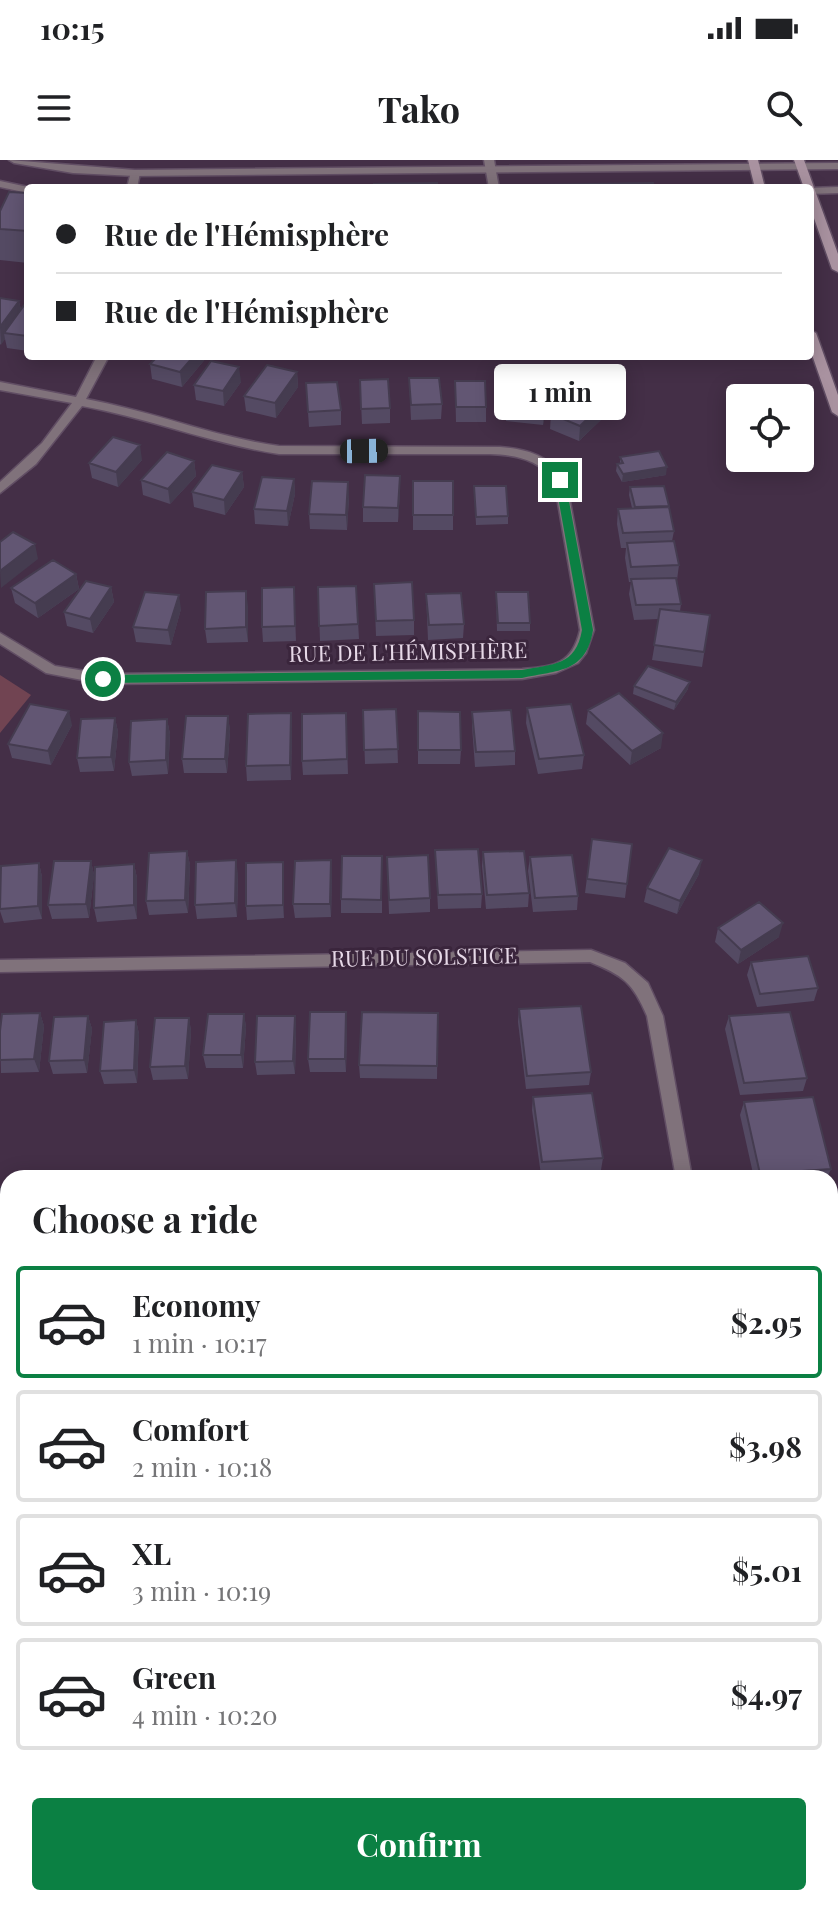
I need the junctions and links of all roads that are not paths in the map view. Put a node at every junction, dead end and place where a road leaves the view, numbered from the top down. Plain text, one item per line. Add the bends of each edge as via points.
1 (14, 160) edge
2 (754, 164) edge
3 (800, 164) edge
4 (490, 165) edge
5 (545, 165) edge
6 (608, 165) edge
7 (838, 166) edge
8 (135, 173) junction
9 (0, 184) edge
10 (133, 184) edge
11 (759, 184) edge
12 (808, 184) edge
13 (24, 189) edge
14 (814, 190) edge
15 (838, 190) edge
16 (814, 201) edge
17 (838, 269) edge
18 (814, 344) edge
19 (101, 360) edge
20 (0, 386) edge
21 (81, 401) junction
22 (838, 412) edge
23 (0, 489) edge
24 (0, 638) edge
25 (0, 966) edge
26 (683, 1170) edge

1 - 8 street
2 - 3 street
2 - 6 street
2 - 11 main road
3 - 7 street
3 - 12 main road
4 - 5 street
4 - 8 street
5 - 6 street
8 - 10 street
9 - 13 street
14 - 15 street
16 - 17 main road
18 - 22 main road
19 - 21 street
20 - 21 street
21 - 23 street via 38,455
21 - 24 street, RUE DE L'HÉMISPHÈRE via 279,450 490,450 536,457 560,480 587,630 584,648 569,664 522,674 103,679 51,670
25 - 26 street, RUE DU SOLSTICE via 591,956 619,967 642,987 655,1016

